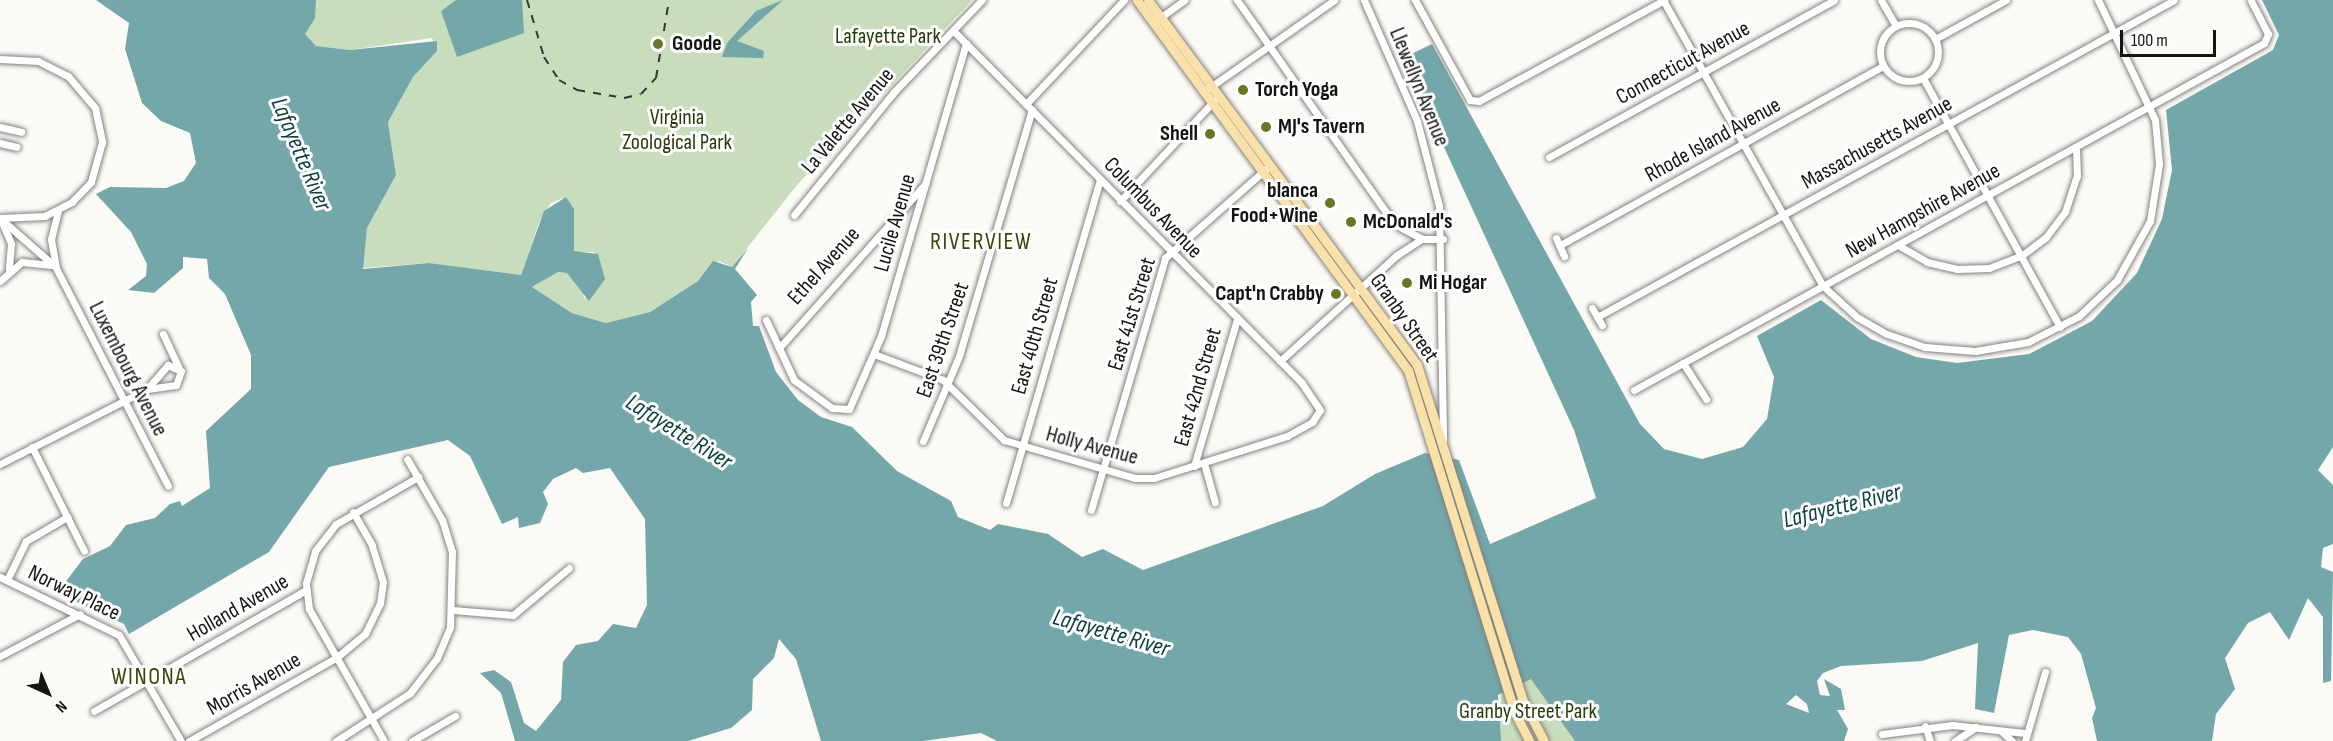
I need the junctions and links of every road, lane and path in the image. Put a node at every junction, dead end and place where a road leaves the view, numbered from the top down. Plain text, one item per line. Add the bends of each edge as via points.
1 (982, 0) edge
2 (1124, 0) edge
3 (1137, 0) edge
4 (1148, 0) edge
5 (1185, 0) edge
6 (1237, 0) edge
7 (1334, 0) edge
8 (1364, 0) edge
9 (1415, 0) edge
10 (1663, 0) edge
11 (1834, 0) edge
12 (1881, 0) edge
13 (2006, 0) edge
14 (2098, 0) edge
15 (2174, 0) edge
16 (2251, 0) edge
17 (1156, 20) junction
18 (1896, 26) junction
19 (953, 30) junction
20 (2116, 32) junction
21 (1935, 39) junction
22 (966, 43) junction
23 (1269, 46) junction
24 (0, 59) edge
25 (1883, 66) junction
26 (1702, 73) junction
27 (1923, 78) junction
28 (1205, 90) junction
29 (1214, 102) junction
30 (2152, 106) junction
31 (1029, 107) junction
32 (1949, 124) junction
33 (0, 127) edge
34 (21, 132) dead end
35 (0, 143) edge
36 (1741, 144) junction
37 (17, 147) dead end
38 (2076, 147) junction
39 (1549, 157) dead end
40 (1264, 170) junction
41 (1100, 179) junction
42 (925, 184) junction
43 (1988, 195) junction
44 (1120, 201) junction
45 (58, 211) junction
46 (794, 215) dead end
47 (1781, 216) junction
48 (0, 218) edge
49 (1422, 239) junction
50 (1443, 239) junction
51 (1898, 245) junction
52 (1171, 253) junction
53 (1564, 256) dead end
54 (2021, 256) junction
55 (56, 268) junction
56 (9, 269) junction
57 (0, 281) edge
58 (1823, 286) junction
59 (1355, 288) junction
60 (1592, 308) dead end
61 (1597, 317) junction
62 (1237, 319) junction
63 (766, 321) dead end
64 (1602, 326) dead end
65 (2061, 327) junction
66 (163, 334) dead end
67 (778, 350) junction
68 (874, 354) junction
69 (1280, 362) junction
70 (1683, 363) junction
71 (179, 368) junction
72 (948, 386) junction
73 (147, 389) junction
74 (1634, 390) dead end
75 (1706, 399) dead end
76 (123, 400) junction
77 (1318, 415) joint
78 (923, 441) dead end
79 (1438, 441) junction
80 (1022, 445) junction
81 (32, 447) junction
82 (407, 459) dead end
83 (1203, 463) junction
84 (0, 464) edge
85 (1194, 466) junction
86 (1104, 469) junction
87 (418, 477) junction
88 (168, 486) dead end
89 (1006, 503) dead end
90 (1215, 503) dead end
91 (1091, 510) dead end
92 (354, 512) junction
93 (67, 518) junction
94 (84, 551) dead end
95 (569, 568) dead end
96 (3, 579) edge
97 (306, 590) junction
98 (453, 610) junction
99 (80, 614) junction
100 (0, 656) edge
101 (336, 657) junction
102 (2045, 672) dead end
103 (146, 681) junction
104 (94, 711) dead end
105 (455, 717) dead end
106 (372, 721) junction
107 (1925, 726) junction
108 (1979, 726) junction
109 (1999, 730) junction
110 (1882, 734) dead end
111 (2025, 737) edge
112 (181, 741) edge
113 (189, 741) edge
114 (336, 741) edge
115 (384, 741) edge
116 (412, 741) edge
117 (1528, 741) edge
118 (1544, 741) edge
119 (1930, 741) edge
120 (1954, 741) edge
121 (2012, 741) edge

1 - 19 street, La Valette Avenue
2 - 31 street, East 39th Street
3 - 17 main road, Granby Street
4 - 17 main road, Granby Street
5 - 17 street
6 - 23 street
7 - 23 street
8 - 50 street, Llewellyn Avenue via 1418,121
9 - 10 street via 1473,101
10 - 26 street
11 - 26 street, Connecticut Avenue
12 - 18 street
13 - 21 street
14 - 20 street
15 - 20 street, Massachusetts Avenue
16 - 30 street, New Hampshire Avenue via 2269,38
17 - 28 main road, Granby Street
18 - 21 street via 1915,23
18 - 25 street via 1881,43
19 - 22 street, Columbus Avenue
19 - 46 street, La Valette Avenue via 893,93
20 - 30 street
20 - 32 street, Massachusetts Avenue
21 - 27 street via 1936,63
22 - 31 street, Columbus Avenue
22 - 42 street, Lucile Avenue
23 - 28 street
23 - 49 street via 1398,226
24 - 45 street via 33,60 59,70 95,108 102,142 95,172 80,196
25 - 27 street via 1900,80
25 - 36 street, Rhode Island Avenue
26 - 36 street
26 - 39 street, Connecticut Avenue
27 - 32 street
28 - 29 main road, Granby Street
29 - 40 main road, Granby Street
29 - 44 street
30 - 38 street, New Hampshire Avenue
30 - 65 street via 2159,164 2145,236 2106,293
31 - 41 street, Columbus Avenue
31 - 72 street, East 39th Street
32 - 43 street
32 - 47 street, Massachusetts Avenue
33 - 34 street
35 - 37 street
36 - 47 street
36 - 53 street, Rhode Island Avenue via 1558,242
38 - 43 street, New Hampshire Avenue
38 - 54 street via 2077,176 2065,212 2046,237
40 - 52 street, East 41st Street
40 - 59 main road, Granby Street
41 - 44 street, Columbus Avenue
41 - 80 street, East 40th Street
42 - 67 street, Ethel Avenue via 790,331
42 - 68 street, Lucile Avenue
43 - 51 street, New Hampshire Avenue
43 - 54 street
44 - 52 street, Columbus Avenue
45 - 48 street via 33,219
45 - 55 street, Luxembourg Avenue via 51,239
47 - 58 street
47 - 61 street, Massachusetts Avenue
48 - 55 street, Luxembourg Avenue
48 - 56 street via 11,244
49 - 50 street
49 - 59 street
50 - 79 street, Llewellyn Avenue
51 - 54 street via 1927,262 1957,269 1989,268
51 - 58 street, New Hampshire Avenue
52 - 62 street, Columbus Avenue
52 - 86 street, East 41st Street
54 - 65 street
55 - 56 street via 36,259
55 - 76 street, Luxembourg Avenue
56 - 57 street
58 - 65 street via 1872,326 1934,348 1993,350
58 - 70 street, New Hampshire Avenue
59 - 69 street
59 - 79 main road, Granby Street via 1417,365
60 - 61 street
61 - 64 street
62 - 69 street, Columbus Avenue
62 - 85 street, East 42nd Street
63 - 67 street
66 - 71 street
67 - 68 street, Lucile Avenue via 787,371 803,389 832,408 849,409
68 - 72 street, Holly Avenue
69 - 77 street, Columbus Avenue via 1317,400
70 - 74 street, New Hampshire Avenue
70 - 75 street
71 - 73 street via 165,367
71 - 73 street via 176,385
72 - 78 street, East 39th Street
72 - 80 street, Holly Avenue via 992,432
73 - 76 street
76 - 81 street
76 - 88 street, Luxembourg Avenue
77 - 83 street, Holly Avenue via 1287,436
79 - 117 main road, Granby Street via 1518,720
79 - 118 main road, Granby Street via 1529,715
80 - 86 street, Holly Avenue
80 - 89 street, East 40th Street
81 - 84 street
81 - 93 street
82 - 87 street
83 - 85 street, Holly Avenue
83 - 90 street, East 42nd Street
85 - 86 street, Holly Avenue via 1144,478
86 - 91 street, East 41st Street
87 - 92 street
87 - 98 street via 452,552
92 - 97 street via 320,543
92 - 101 street, Morris Avenue via 379,561 383,592 365,634
93 - 94 street
93 - 96 street via 26,541
95 - 98 street via 513,615
96 - 99 street, Norway Place
97 - 101 street via 309,609
97 - 103 street, Holland Avenue
98 - 106 street via 429,670
99 - 100 street
99 - 103 street, Norway Place via 119,635
101 - 106 street
101 - 113 street, Morris Avenue
102 - 111 street
103 - 104 street, Holland Avenue
103 - 112 street, Norway Place
105 - 116 street
106 - 114 street
106 - 115 street
107 - 108 street
107 - 110 street
107 - 119 street
108 - 109 street
108 - 120 street
109 - 111 street
109 - 121 street

